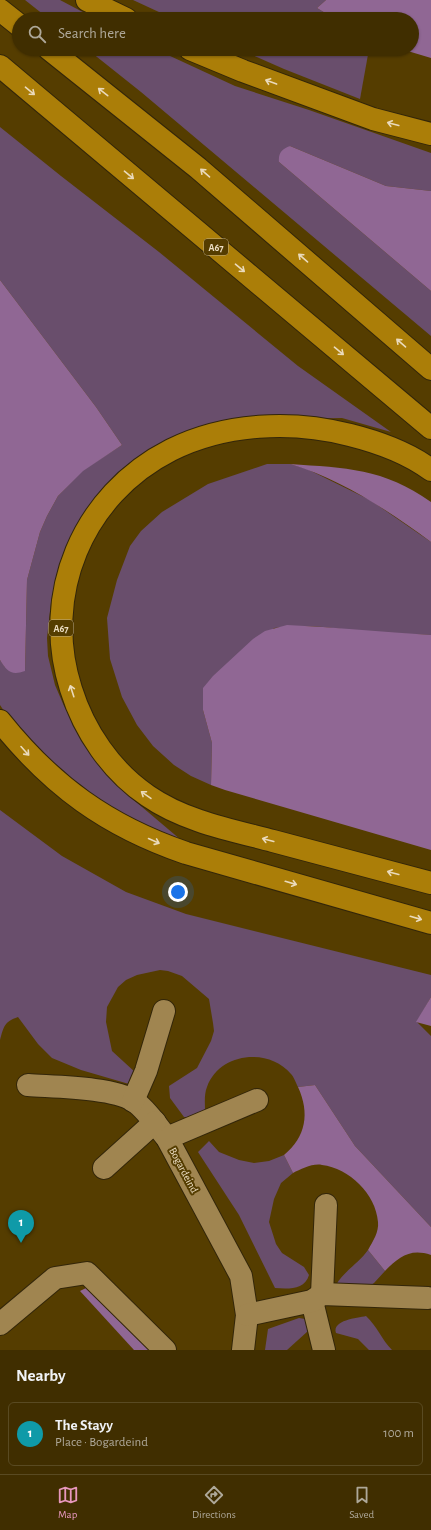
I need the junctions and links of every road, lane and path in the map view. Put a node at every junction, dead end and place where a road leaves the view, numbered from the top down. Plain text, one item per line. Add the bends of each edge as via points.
1 (87, 0) edge
2 (0, 10) edge
3 (112, 12) edge
4 (12, 19) edge
5 (58, 56) edge
6 (207, 56) edge
7 (0, 66) edge
8 (431, 134) edge
9 (431, 369) edge
10 (431, 428) edge
11 (431, 470) edge
12 (0, 721) edge
13 (431, 883) edge
14 (431, 923) edge
15 (164, 1011) dead end
16 (28, 1085) dead end
17 (257, 1100) dead end
18 (134, 1101) junction
19 (161, 1130) junction
20 (104, 1168) dead end
21 (326, 1205) dead end
22 (317, 1297) junction
23 (428, 1298) dead end
24 (247, 1315) junction
25 (0, 1324) edge
26 (165, 1350) edge
27 (243, 1350) edge
28 (324, 1350) edge

1 - 3 highway
2 - 4 highway
9 -> 5 highway via 198,168
8 -> 6 highway via 373,119
7 -> 10 highway, A67
13 -> 11 highway, A67 via 218,827 166,807 148,796 112,765 97,744 76,705 62,652 61,626 63,597 74,554 90,526 105,502 127,480 171,450 225,431 254,427 312,427 371,440 397,450
12 -> 14 highway via 34,761 56,781 80,801 130,830 186,853
15 - 18 street
16 - 18 street, Bogardeind via 109,1091
17 - 19 street
18 - 19 street, Bogardeind
19 - 20 street
19 - 24 street, Bogardeind via 241,1276
21 - 22 street
22 - 23 street
22 - 24 street
22 - 28 street
24 - 27 street, Bogardeind
25 - 26 street via 55,1278 88,1274

